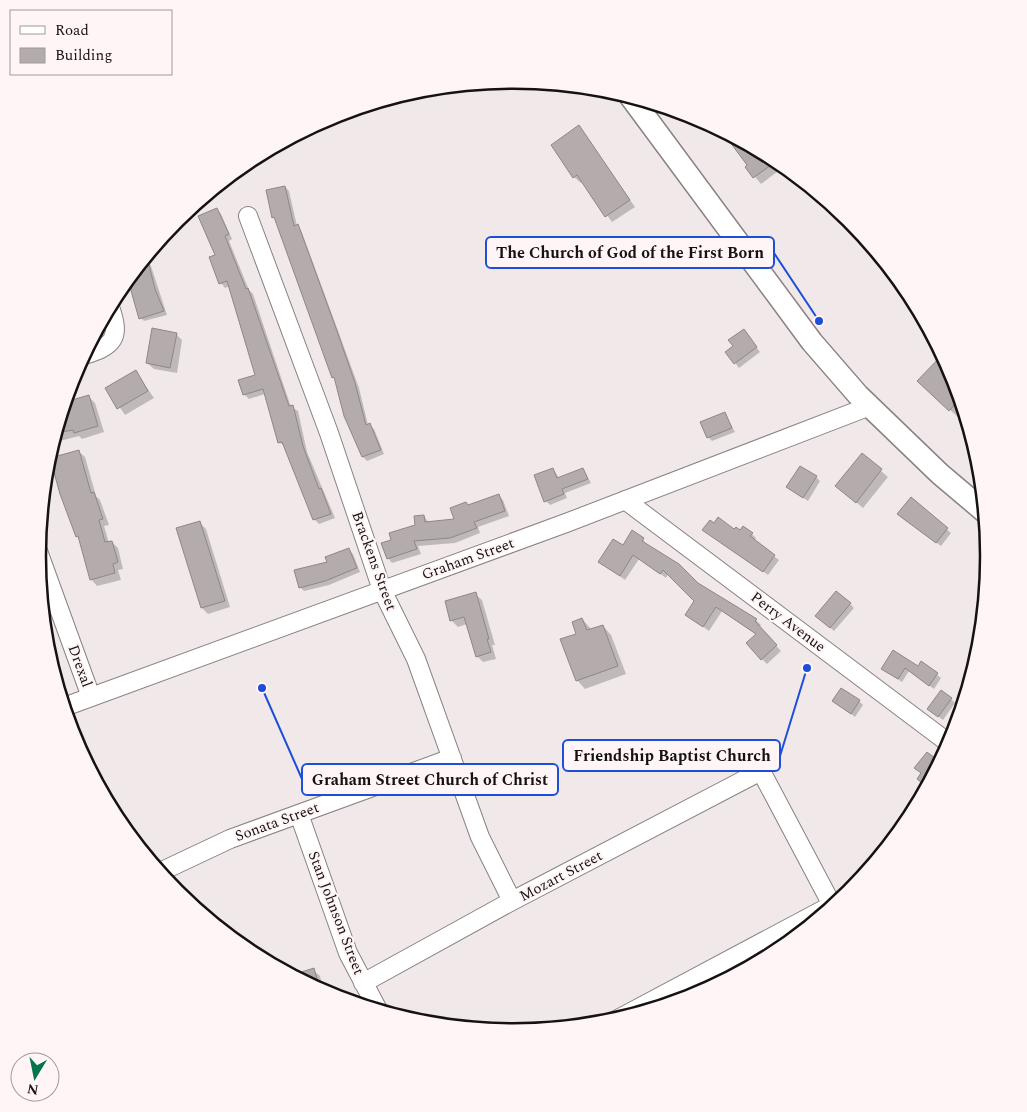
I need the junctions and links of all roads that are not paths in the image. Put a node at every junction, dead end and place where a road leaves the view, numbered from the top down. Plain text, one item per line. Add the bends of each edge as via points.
1 (637, 106) edge
2 (248, 216) dead end
3 (113, 316) edge
4 (93, 352) edge
5 (870, 406) junction
6 (625, 500) junction
7 (978, 506) edge
8 (47, 575) edge
9 (382, 590) junction
10 (91, 697) junction
11 (71, 705) edge
12 (943, 739) edge
13 (452, 758) junction
14 (299, 814) junction
15 (167, 869) edge
16 (829, 900) edge
17 (512, 901) junction
18 (811, 916) edge
19 (363, 983) junction
20 (373, 1001) edge
21 (649, 1003) edge

1 - 5 main road via 812,342
2 - 9 street, Brackens Street via 329,433
3 - 4 street via 116,325 114,338 104,349
5 - 6 street, Graham Street
5 - 7 main road
6 - 9 street, Graham Street
6 - 12 street, Perry Avenue
8 - 10 street, Drexal
9 - 10 street, Graham Street
9 - 13 street, Brackens Street via 419,666
10 - 11 street, Graham Street
13 - 14 street, Sonata Street
13 - 17 street, Brackens Street via 484,845
14 - 15 street, Sonata Street via 230,839
14 - 19 street, Stan Johnson Street via 348,953
16 - 17 street, Mozart Street via 761,771
17 - 19 street, Mozart Street
18 - 21 street, Mozart Street
19 - 20 street, Stan Johnson Street

